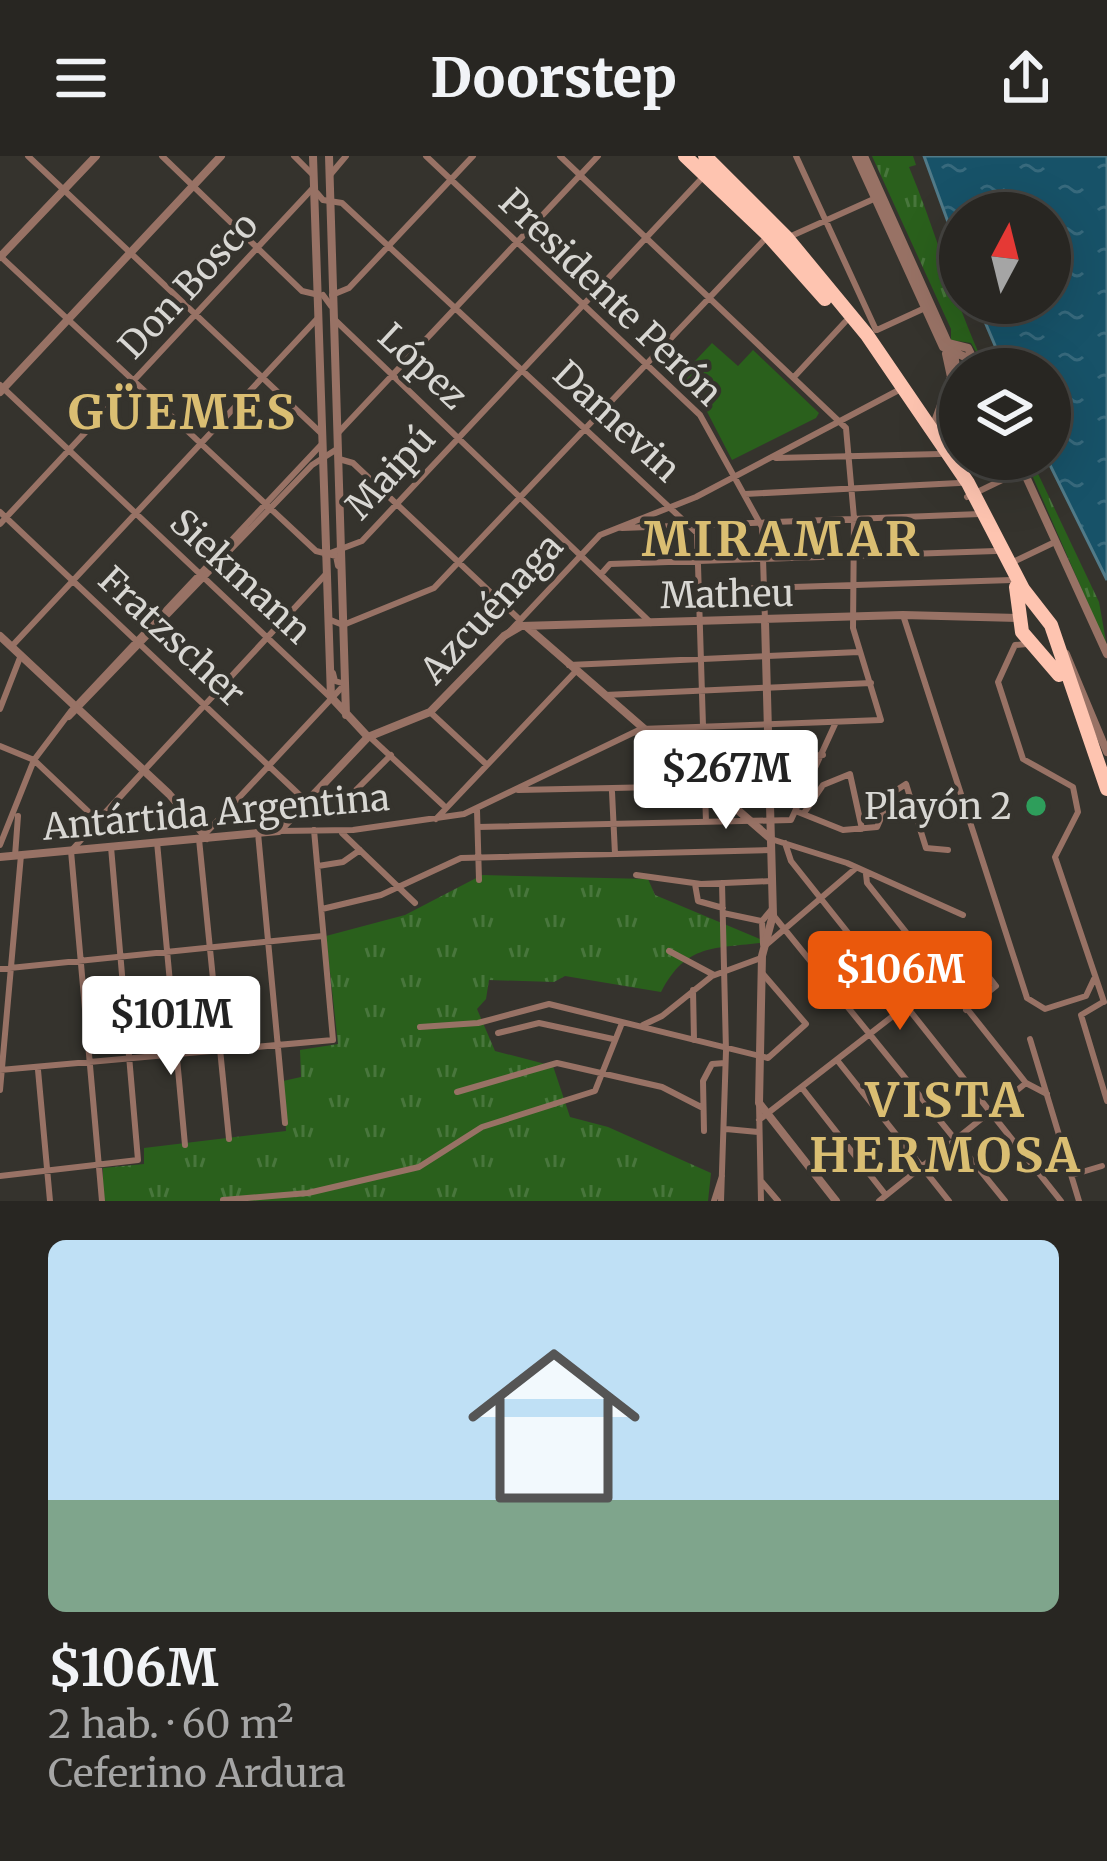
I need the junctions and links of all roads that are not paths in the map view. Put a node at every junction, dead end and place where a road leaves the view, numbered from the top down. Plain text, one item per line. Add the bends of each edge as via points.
1 (28, 156) edge
2 (96, 156) edge
3 (162, 156) edge
4 (221, 156) edge
5 (294, 156) edge
6 (346, 156) edge
7 (426, 156) edge
8 (473, 156) edge
9 (560, 156) edge
10 (598, 156) edge
11 (685, 156) edge
12 (705, 156) edge
13 (796, 156) edge
14 (860, 156) edge
15 (328, 158) edge
16 (311, 170) edge
17 (580, 175) junction
18 (329, 179) junction
19 (451, 179) junction
20 (710, 179) junction
21 (193, 184) junction
22 (737, 187) junction
23 (878, 188) junction
24 (64, 189) junction
25 (324, 198) junction
26 (875, 199) junction
27 (755, 205) junction
28 (297, 208) junction
29 (826, 222) junction
30 (768, 235) junction
31 (647, 237) junction
32 (787, 238) junction
33 (518, 242) junction
34 (389, 245) junction
35 (260, 249) junction
36 (131, 252) junction
37 (0, 257) edge
38 (711, 297) junction
39 (321, 298) junction
40 (584, 303) junction
41 (454, 307) junction
42 (929, 308) junction
43 (198, 314) junction
44 (317, 316) junction
45 (68, 320) junction
46 (334, 322) junction
47 (845, 322) junction
48 (867, 335) junction
49 (946, 345) junction
50 (949, 348) edge
51 (967, 348) edge
52 (647, 364) junction
53 (521, 368) junction
54 (393, 375) junction
55 (794, 377) junction
56 (265, 378) junction
57 (134, 382) junction
58 (1, 389) edge
59 (897, 392) junction
60 (841, 421) junction
61 (585, 429) junction
62 (321, 432) junction
63 (338, 433) junction
64 (939, 434) edge
65 (460, 438) junction
66 (937, 440) junction
67 (202, 444) junction
68 (339, 446) junction
69 (70, 451) junction
70 (851, 456) junction
71 (330, 458) junction
72 (771, 458) junction
73 (736, 477) junction
74 (996, 480) edge
75 (1027, 480) edge
76 (853, 486) junction
77 (967, 491) junction
78 (745, 494) junction
79 (522, 496) junction
80 (397, 503) junction
81 (268, 508) junction
82 (670, 508) junction
83 (135, 514) junction
84 (981, 514) junction
85 (2, 518) edge
86 (854, 518) junction
87 (760, 521) junction
88 (690, 525) junction
89 (618, 528) junction
90 (1055, 542) junction
91 (342, 550) junction
92 (996, 550) junction
93 (580, 553) junction
94 (325, 555) junction
95 (856, 555) junction
96 (764, 558) junction
97 (700, 562) junction
98 (459, 563) junction
99 (1011, 563) junction
100 (602, 573) junction
101 (326, 574) junction
102 (203, 576) junction
103 (74, 580) junction
104 (1012, 580) junction
105 (342, 581) junction
106 (856, 584) junction
107 (764, 588) junction
108 (701, 590) junction
109 (1040, 610) junction
110 (903, 615) junction
111 (1020, 616) junction
112 (855, 617) junction
113 (328, 619) junction
114 (765, 621) junction
115 (522, 622) junction
116 (701, 622) junction
117 (652, 623) junction
118 (344, 625) junction
119 (1051, 625) junction
120 (509, 632) joint
121 (0, 635) edge
122 (268, 638) junction
123 (141, 643) junction
124 (1054, 643) junction
125 (12, 646) junction
126 (1034, 648) junction
127 (329, 652) junction
128 (860, 652) junction
129 (1107, 654) edge
130 (21, 656) junction
131 (765, 656) junction
132 (702, 658) junction
133 (573, 668) junction
134 (871, 683) junction
135 (345, 684) junction
136 (766, 688) junction
137 (703, 690) junction
138 (604, 696) junction
139 (331, 697) junction
140 (206, 705) junction
141 (0, 709) edge
142 (1078, 711) junction
143 (74, 712) junction
144 (430, 712) junction
145 (346, 716) junction
146 (836, 721) junction
147 (768, 724) junction
148 (704, 725) junction
149 (641, 729) junction
150 (368, 737) junction
151 (0, 746) edge
152 (1107, 752) edge
153 (391, 755) junction
154 (823, 755) junction
155 (769, 756) junction
156 (705, 758) junction
157 (34, 760) junction
158 (679, 762) junction
159 (486, 764) junction
160 (271, 765) junction
161 (142, 772) junction
162 (770, 788) junction
163 (808, 788) junction
164 (709, 789) junction
165 (1107, 789) edge
166 (516, 790) junction
167 (613, 791) junction
168 (349, 798) dead end
169 (306, 801) junction
170 (443, 806) junction
171 (19, 807) junction
172 (477, 809) junction
173 (801, 813) junction
174 (95, 818) junction
175 (436, 819) junction
176 (748, 821) junction
177 (770, 821) junction
178 (706, 822) junction
179 (614, 824) junction
180 (478, 827) junction
181 (862, 829) junction
182 (314, 830) junction
183 (339, 830) junction
184 (279, 831) junction
185 (85, 833) junction
186 (258, 833) junction
187 (204, 836) junction
188 (157, 842) junction
189 (785, 843) junction
190 (771, 844) junction
191 (0, 845) edge
192 (111, 847) junction
193 (360, 850) junction
194 (948, 850) dead end
195 (70, 851) junction
196 (615, 854) junction
197 (18, 855) junction
198 (0, 857) edge
199 (477, 857) junction
200 (318, 866) junction
201 (856, 868) junction
202 (866, 874) junction
203 (636, 875) dead end
204 (479, 880) dead end
205 (772, 881) junction
206 (722, 883) junction
207 (694, 884) junction
208 (402, 886) junction
209 (820, 897) junction
210 (416, 903) dead end
211 (322, 909) junction
212 (723, 910) junction
213 (772, 912) junction
214 (963, 915) dead end
215 (762, 921) junction
216 (783, 926) junction
217 (323, 936) junction
218 (267, 942) junction
219 (983, 946) dead end
220 (209, 948) junction
221 (168, 951) junction
222 (669, 951) dead end
223 (762, 953) junction
224 (121, 956) junction
225 (80, 961) junction
226 (12, 968) junction
227 (0, 969) edge
228 (724, 971) junction
229 (761, 971) junction
230 (985, 972) dead end
231 (714, 975) junction
232 (940, 978) junction
233 (1094, 979) junction
234 (967, 980) dead end
235 (693, 990) junction
236 (1086, 996) junction
237 (982, 998) junction
238 (1103, 999) edge
239 (906, 1006) junction
240 (966, 1010) junction
241 (622, 1023) junction
242 (639, 1026) junction
243 (420, 1027) dead end
244 (498, 1033) dead end
245 (870, 1034) junction
246 (613, 1039) junction
247 (1030, 1039) dead end
248 (694, 1040) junction
249 (277, 1048) junction
250 (726, 1051) junction
251 (219, 1053) junction
252 (176, 1057) junction
253 (759, 1057) junction
254 (837, 1060) junction
255 (130, 1061) junction
256 (725, 1063) junction
257 (89, 1065) junction
258 (38, 1070) junction
259 (1, 1071) edge
260 (607, 1072) junction
261 (1026, 1083) junction
262 (802, 1088) junction
263 (0, 1090) edge
264 (457, 1092) dead end
265 (1047, 1094) junction
266 (1107, 1101) edge
267 (703, 1108) junction
268 (989, 1111) junction
269 (762, 1119) junction
270 (285, 1123) dead end
271 (724, 1129) junction
272 (704, 1131) dead end
273 (758, 1132) junction
274 (229, 1139) dead end
275 (956, 1139) junction
276 (185, 1145) dead end
277 (98, 1166) junction
278 (1102, 1166) dead end
279 (922, 1167) junction
280 (47, 1172) junction
281 (1072, 1175) junction
282 (0, 1176) edge
283 (760, 1180) junction
284 (883, 1198) edge
285 (223, 1200) edge
286 (50, 1201) edge
287 (101, 1201) edge
288 (718, 1201) edge
289 (760, 1201) edge
290 (778, 1201) edge
291 (836, 1201) edge
292 (949, 1201) edge
293 (1005, 1201) edge
294 (1061, 1201) edge
295 (1079, 1201) edge

1 - 24 street
2 - 24 street
3 - 21 street
4 - 21 street
5 - 16 street
6 - 18 street
7 - 19 street, Presidente Perón
8 - 19 street
9 - 17 street
10 - 17 street
11 - 20 highway
12 - 22 highway
13 - 29 street
14 - 23 street
14 - 26 street
15 - 16 street
15 - 18 street
16 - 25 street
16 - 28 street
17 - 31 street
17 - 33 street
18 - 25 street
19 - 33 street, Presidente Perón
19 - 34 street
20 - 22 highway via 735,197
20 - 30 highway
20 - 31 street, Maipú
21 - 35 street
21 - 36 street
22 - 27 highway
23 - 26 street
23 - 42 street
24 - 36 street
24 - 37 street
25 - 28 street, Don Bosco
25 - 34 street, Damevin via 342,203
25 - 39 street
25 - 39 street
26 - 29 street
26 - 42 street
27 - 30 street via 770,224
27 - 32 highway
28 - 35 street, Don Bosco
29 - 32 street
29 - 48 street
30 - 32 street
30 - 38 street
30 - 47 highway
31 - 38 street
31 - 40 street, Maipú
32 - 48 highway
33 - 40 street, Presidente Perón
33 - 41 street
34 - 39 street via 349,288
34 - 41 street, Damevin
35 - 39 street via 302,291
35 - 43 street, Don Bosco
36 - 43 street
36 - 45 street
37 - 45 street
38 - 52 street
38 - 55 street
39 - 44 street
39 - 46 street
39 - 46 street, López via 322,329
40 - 52 street, Presidente Perón
40 - 53 street, Maipú
41 - 53 street, Damevin
41 - 54 street
42 - 48 street
42 - 49 street
43 - 56 street
43 - 57 street, Don Bosco
44 - 56 street
44 - 62 street
45 - 57 street
45 - 58 street
46 - 54 street, López
46 - 63 street
47 - 48 highway
47 - 55 street
48 - 59 highway
48 - 66 highway
49 - 50 street
49 - 51 street
49 - 66 street via 951,376
52 - 61 street
52 - 73 street, Presidente Perón via 700,415
53 - 61 street, Damevin
53 - 65 street, Maipú
54 - 63 street
54 - 65 street, López
55 - 60 street
56 - 62 street
56 - 67 street
57 - 67 street
57 - 69 street, Don Bosco
58 - 69 street, Siekmann
59 - 60 street, Azcuénaga
59 - 66 highway
60 - 70 street
60 - 72 street, Azcuénaga
61 - 79 street
61 - 82 street, Damevin
62 - 68 street via 333,421
62 - 71 street
62 - 81 street via 318,452
63 - 68 street
64 - 66 street
65 - 79 street, López
65 - 80 street, Maipú
66 - 70 street
66 - 77 highway
67 - 81 street
67 - 83 street
68 - 71 street
69 - 83 street, Siekmann
69 - 85 street, Don Bosco
70 - 72 street
70 - 76 street
71 - 80 street via 352,463
71 - 81 street
71 - 91 street
71 - 94 street
72 - 73 street, Azcuénaga
73 - 78 street, Presidente Perón
73 - 82 street, Azcuénaga
74 - 77 street
75 - 90 street
76 - 77 street
76 - 78 street
76 - 86 street
77 - 84 highway
78 - 87 street, Presidente Perón
79 - 93 street, López
79 - 98 street
80 - 91 street, Maipú via 359,544
80 - 98 street
81 - 94 street
81 - 102 street
82 - 88 street, Damevin
82 - 89 street, Azcuénaga
83 - 102 street, Siekmann
83 - 103 street
84 - 86 street
84 - 92 highway
84 - 99 highway
85 - 103 street, Fratzscher
86 - 87 street
86 - 95 street
87 - 88 street
87 - 96 street, Presidente Perón
88 - 89 street
88 - 97 street, Damevin
89 - 93 street, Azcuénaga
90 - 99 street
90 - 129 street
91 - 94 street, Maipú
91 - 105 street
92 - 95 street
92 - 104 highway
93 - 100 street, López
93 - 115 street, Azcuénaga
94 - 101 street
94 - 105 street via 337,557
95 - 96 street
95 - 106 street
96 - 97 street
96 - 107 street, Presidente Perón
97 - 100 street via 610,564
97 - 108 street, Damevin
98 - 115 street
98 - 118 street via 425,595
99 - 109 highway
100 - 117 street, López
101 - 113 street
101 - 122 street
102 - 122 street, Siekmann
102 - 123 street
103 - 123 street, Fratzscher
103 - 125 street
104 - 106 street
104 - 111 highway
105 - 118 street
106 - 107 street
106 - 112 street
107 - 108 street
107 - 114 street, Presidente Perón
108 - 116 street, Damevin
109 - 111 highway
109 - 119 highway
110 - 111 street, Matheu
110 - 112 street, Matheu
110 - 236 street via 1024,990 1045,1009
111 - 126 highway
112 - 114 street, Matheu
112 - 128 street
113 - 118 street
113 - 127 street
114 - 116 street, Matheu
114 - 131 street, Presidente Perón
115 - 117 street, Matheu
115 - 120 street, Matheu
115 - 133 street
116 - 117 street, Matheu
116 - 132 street, Damevin
118 - 135 street
119 - 124 highway
119 - 152 street
120 - 144 street, Azcuénaga
121 - 125 street
122 - 139 street, Siekmann
122 - 140 street
123 - 140 street, Fratzscher
123 - 143 street
124 - 126 highway via 1049,651
124 - 142 highway
125 - 130 street
126 - 142 highway
126 - 233 street via 1015,645 998,682 1023,759 1071,785 1079,806 1055,857
127 - 135 street via 334,681
127 - 139 street
128 - 131 street
128 - 134 street
130 - 141 street
130 - 143 street
131 - 132 street
131 - 136 street, Presidente Perón
132 - 133 street
132 - 137 street, Damevin
133 - 138 street
133 - 159 street
134 - 136 street
134 - 146 street via 881,720
135 - 139 street
135 - 145 street
136 - 137 street
136 - 147 street, Presidente Perón
137 - 138 street
137 - 148 street, Damevin
138 - 149 street
139 - 145 street, Siekmann
139 - 160 street
140 - 160 street, Fratzscher
140 - 161 street
142 - 165 highway
143 - 157 street
143 - 161 street
144 - 150 street, Azcuénaga
144 - 159 street
145 - 150 street, Siekmann
146 - 147 street
146 - 154 street
147 - 148 street
147 - 155 street, Presidente Perón
148 - 149 street
148 - 156 street, Damevin
149 - 158 street
149 - 166 street, Antártida Argentina
150 - 153 street, Siekmann
150 - 169 street, Azcuénaga
151 - 157 street
153 - 168 street
153 - 170 street, Siekmann
154 - 155 street
154 - 163 street
155 - 156 street
155 - 162 street, Presidente Perón
156 - 158 street
156 - 164 street, Damevin
157 - 171 street
157 - 174 street
158 - 164 street
159 - 170 street
160 - 169 street, Fratzscher
160 - 187 street
161 - 174 street
161 - 185 street
161 - 187 street
162 - 163 street
162 - 164 street
162 - 177 street, Presidente Perón
163 - 173 street
164 - 167 street
164 - 176 street
164 - 178 street, Damevin
166 - 167 street
166 - 172 street, Antártida Argentina
167 - 179 street
169 - 184 street, Azcuénaga
170 - 175 street
171 - 191 street
171 - 197 street
172 - 175 street, Antártida Argentina
172 - 180 street
173 - 177 street
173 - 181 street
173 - 181 street via 824,785 850,774
174 - 185 street
175 - 183 street, Antártida Argentina
176 - 177 street
176 - 178 street
176 - 190 street
177 - 190 street, Presidente Perón
178 - 179 street
179 - 180 street
179 - 196 street
180 - 199 street
181 - 194 street via 880,823 904,784 926,848
182 - 183 street, Antártida Argentina
182 - 184 street, Antártida Argentina
182 - 200 street
183 - 193 street
184 - 186 street, Antártida Argentina
185 - 195 street
186 - 187 street, Antártida Argentina
186 - 218 street
187 - 188 street, Antártida Argentina
187 - 220 street
188 - 192 street, Antártida Argentina
188 - 221 street
189 - 190 street
189 - 201 street
189 - 209 street
190 - 196 street
190 - 205 street, Presidente Perón
192 - 195 street, Antártida Argentina
192 - 224 street
193 - 200 street
193 - 208 street
195 - 197 street, Antártida Argentina
195 - 225 street
196 - 199 street
197 - 198 street, Antártida Argentina
197 - 226 street
199 - 204 street
199 - 208 street via 450,861
200 - 211 street
201 - 202 street
201 - 209 street
202 - 214 street
202 - 232 street
203 - 207 street
205 - 206 street
205 - 213 street, Presidente Perón
206 - 207 street
206 - 212 street
207 - 212 street via 698,901
208 - 210 street
208 - 211 street
209 - 216 street
209 - 239 street
211 - 217 street
212 - 215 street
212 - 228 street
213 - 215 street
213 - 216 street
213 - 223 street, Presidente Perón
215 - 223 street
216 - 223 street
216 - 245 street
217 - 218 street
217 - 249 street via 333,1040
218 - 220 street
218 - 249 street
219 - 232 street
220 - 221 street
220 - 251 street
221 - 224 street
221 - 252 street
222 - 231 street
223 - 228 street
223 - 229 street, Presidente Perón
224 - 225 street
224 - 255 street
225 - 226 street
225 - 257 street
226 - 227 street
226 - 259 street
228 - 231 street
228 - 250 street
229 - 253 street, Presidente Perón
229 - 253 street via 806,1028
230 - 237 street via 996,986
231 - 235 street
232 - 239 street
232 - 240 street
233 - 236 street
233 - 238 street
234 - 237 street
235 - 242 street
235 - 248 street
236 - 238 street
237 - 240 street
238 - 266 street via 1081,1015
239 - 245 street
239 - 268 street
240 - 261 street
241 - 242 street
241 - 243 street via 549,1004 478,1023
241 - 246 street
242 - 248 street
244 - 246 street via 539,1023
245 - 254 street
245 - 275 street
246 - 260 street
247 - 265 street
248 - 250 street
249 - 251 street
249 - 270 street
250 - 253 street
250 - 256 street
251 - 252 street
251 - 274 street
252 - 255 street
252 - 276 street
253 - 269 street, Presidente Perón
254 - 262 street
254 - 279 street
255 - 257 street
255 - 277 street via 138,1160
256 - 267 street via 704,1076
256 - 271 street
257 - 258 street
257 - 277 street
258 - 259 street
258 - 280 street
259 - 263 street
260 - 264 street via 548,1064
260 - 267 street
260 - 285 street via 595,1091 492,1123 419,1167 296,1196
261 - 265 street
261 - 268 street
262 - 269 street
262 - 284 street
265 - 281 street
267 - 272 street
268 - 275 street
268 - 294 street
269 - 273 street
269 - 291 street
271 - 273 street
271 - 288 street
273 - 283 street
275 - 279 street
275 - 293 street
277 - 280 street
277 - 287 street
278 - 281 street
279 - 284 street
279 - 292 street
280 - 282 street
280 - 286 street
281 - 295 street
283 - 289 street
283 - 290 street

